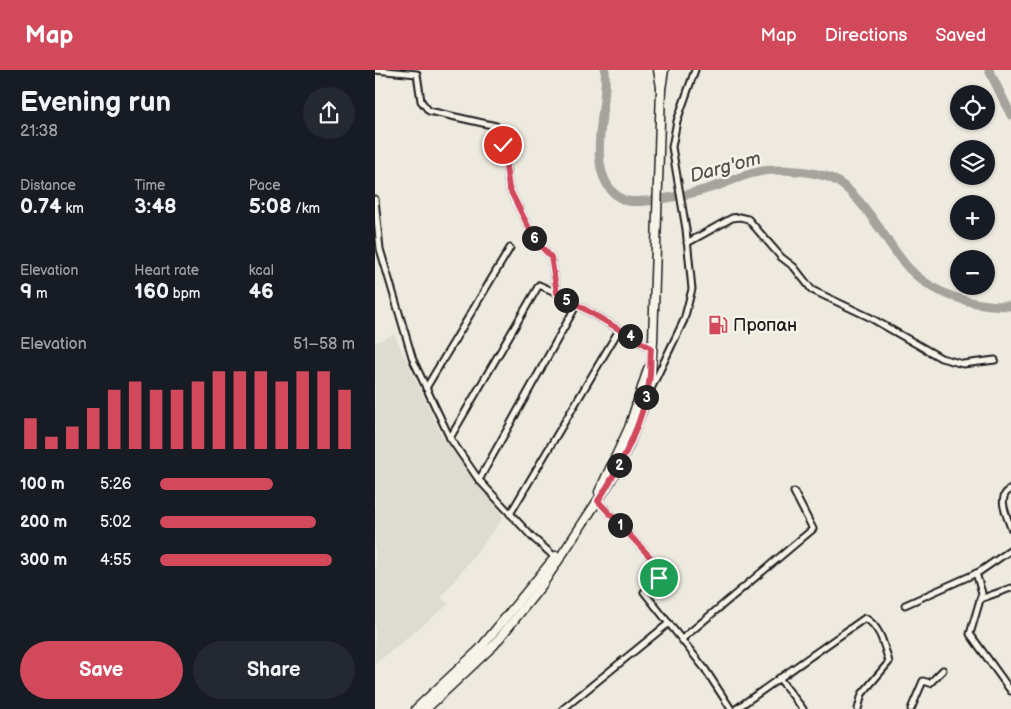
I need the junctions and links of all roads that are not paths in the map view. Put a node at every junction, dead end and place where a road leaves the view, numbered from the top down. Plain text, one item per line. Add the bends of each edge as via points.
1 (375, 70) edge
2 (658, 70) edge
3 (664, 70) edge
4 (695, 70) edge
5 (661, 89) junction
6 (375, 199) edge
7 (687, 244) junction
8 (510, 248) dead end
9 (557, 293) junction
10 (576, 306) junction
11 (619, 330) junction
12 (651, 348) junction
13 (995, 360) dead end
14 (649, 367) junction
15 (426, 388) junction
16 (644, 405) junction
17 (450, 438) junction
18 (479, 480) junction
19 (1011, 490) edge
20 (793, 492) dead end
21 (598, 501) junction
22 (510, 514) junction
23 (1011, 528) edge
24 (1011, 550) edge
25 (555, 556) junction
26 (976, 573) junction
27 (1011, 588) edge
28 (980, 599) junction
29 (905, 605) dead end
30 (669, 623) junction
31 (682, 639) junction
32 (481, 653) junction
33 (943, 670) dead end
34 (779, 678) junction
35 (1011, 691) edge
36 (416, 709) edge
37 (426, 709) edge
38 (563, 709) edge
39 (731, 709) edge
40 (736, 709) edge
41 (803, 709) edge
42 (858, 709) edge
43 (911, 709) edge

1 - 9 street via 417,74 421,101 429,110 495,126 503,145 509,188 535,240 551,257
2 - 5 main road
3 - 5 main road
4 - 7 street via 674,132 673,164
5 - 12 main road
6 - 15 street via 380,249 413,360
7 - 13 street via 732,218 748,219 812,290 869,317 941,358 963,364
7 - 16 street via 692,289 684,320
8 - 15 street
9 - 10 street
9 - 17 street via 539,285
10 - 11 street
10 - 18 street
11 - 12 street
11 - 22 street
12 - 14 main road
14 - 16 main road via 650,381
14 - 25 main road via 629,428 609,473 594,501
15 - 17 street
16 - 21 main road via 629,445
17 - 18 street
18 - 22 street
19 - 23 street via 1002,500
20 - 31 street via 813,529
21 - 30 street via 665,573 643,592
21 - 32 main road via 542,585
22 - 25 street
24 - 26 street
25 - 32 main road
26 - 28 street via 982,593
26 - 29 street
27 - 28 street
28 - 35 street via 970,634
30 - 31 street
30 - 38 street
31 - 39 street
32 - 36 main road
32 - 37 main road
33 - 43 street via 930,683 923,681
34 - 40 street
34 - 41 street
34 - 42 street via 865,618 880,634 889,662 862,694

